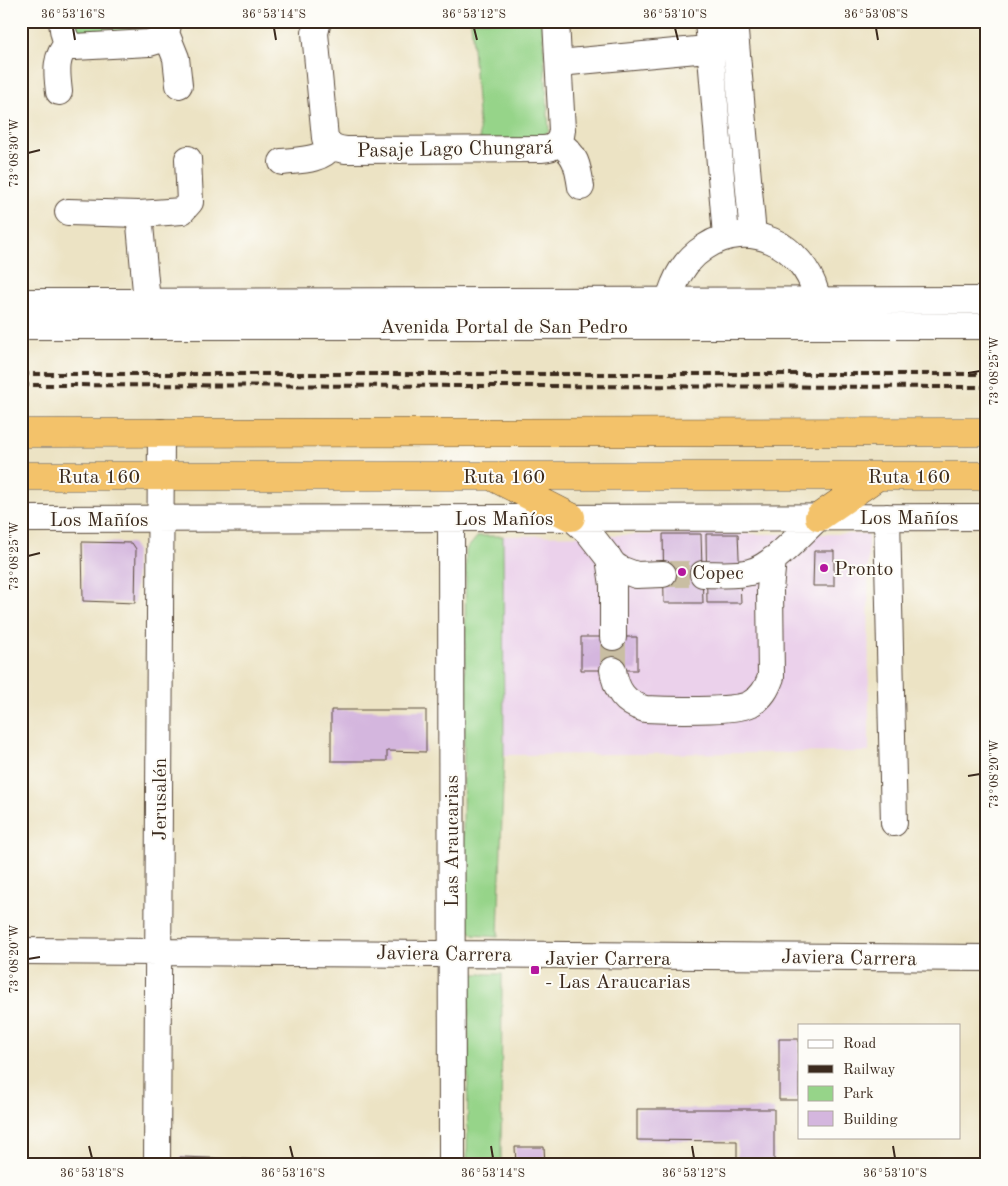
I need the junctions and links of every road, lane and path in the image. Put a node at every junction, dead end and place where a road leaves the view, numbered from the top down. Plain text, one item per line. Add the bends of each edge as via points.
1 (318, 21) edge
2 (556, 21) edge
3 (708, 21) edge
4 (167, 27) edge
5 (65, 32) edge
6 (735, 34) edge
7 (710, 48) junction
8 (558, 63) junction
9 (179, 86) dead end
10 (59, 92) dead end
11 (558, 144) junction
12 (332, 146) junction
13 (188, 159) dead end
14 (282, 162) dead end
15 (581, 187) dead end
16 (68, 212) dead end
17 (139, 214) junction
18 (753, 235) junction
19 (726, 236) junction
20 (987, 300) edge
21 (818, 301) junction
22 (21, 302) edge
23 (147, 302) junction
24 (667, 314) junction
25 (21, 326) edge
26 (819, 326) junction
27 (987, 326) edge
28 (161, 432) junction
29 (987, 432) edge
30 (21, 433) edge
31 (21, 476) edge
32 (161, 476) junction
33 (492, 476) junction
34 (878, 476) junction
35 (987, 476) edge
36 (571, 517) junction
37 (819, 517) junction
38 (888, 517) junction
39 (987, 517) edge
40 (451, 518) junction
41 (21, 519) edge
42 (160, 519) junction
43 (609, 558) junction
44 (773, 559) junction
45 (663, 574) tunnel mouth
46 (703, 574) tunnel mouth
47 (613, 637) tunnel mouth
48 (613, 670) tunnel mouth
49 (894, 823) dead end
50 (21, 931) edge
51 (21, 950) edge
52 (47, 951) junction
53 (158, 951) junction
54 (451, 953) junction
55 (987, 958) edge
56 (157, 1165) edge
57 (452, 1165) edge

1 - 12 street, Pasaje Lago Chungará via 315,33 324,132
2 - 8 street
3 - 7 street
4 - 5 street via 162,39 149,44 74,47
4 - 9 street via 176,58
5 - 10 street via 56,68
6 - 7 street
6 - 18 street
7 - 8 street
7 - 19 street
8 - 11 street via 562,130
11 - 12 street, Pasaje Lago Chungará via 542,149 346,150
11 - 15 street, Pasaje Lago Chungará via 576,161
12 - 14 street, Pasaje Lago Chungará via 319,156
13 - 17 street via 191,195 187,207 177,213
16 - 17 street
17 - 23 street
18 - 19 street
18 - 21 street via 775,243 795,257 810,277
19 - 24 street via 689,260 677,277
20 - 21 street, Avenida Portal de San Pedro
21 - 24 street, Avenida Portal de San Pedro
21 - 26 street
22 - 23 street, Avenida Portal de San Pedro
23 - 24 street, Avenida Portal de San Pedro
24 - 25 street, Avenida Portal de San Pedro
24 - 26 street, Avenida Portal de San Pedro
26 - 27 street, Avenida Portal de San Pedro
28 - 29 highway
28 - 30 highway
28 - 32 street, Jerusalén
31 - 32 highway, Ruta 160
32 - 33 highway, Ruta 160
32 - 42 street, Jerusalén
33 - 34 highway, Ruta 160
33 - 36 highway
34 - 35 highway, Ruta 160
34 - 37 highway
36 - 37 street, Los Mañíos
36 - 40 street, Los Mañíos
36 - 43 street
37 - 38 street, Los Mañíos
37 - 44 street
38 - 39 street, Los Mañíos
38 - 49 street
40 - 42 street, Los Mañíos
40 - 54 street, Las Araucarias
41 - 42 street, Los Mañíos
42 - 53 street, Jerusalén
43 - 45 street via 628,573
43 - 47 street via 613,585
44 - 46 street via 758,570 749,572
44 - 48 street via 770,582 771,677 756,700 740,708 645,709 623,697 615,684
50 - 52 street
51 - 52 street, Javiera Carrera
52 - 53 street, Javiera Carrera
53 - 54 street, Javiera Carrera
53 - 56 street, Jerusalén
54 - 55 street, Javiera Carrera
54 - 57 street, Las Araucarias

